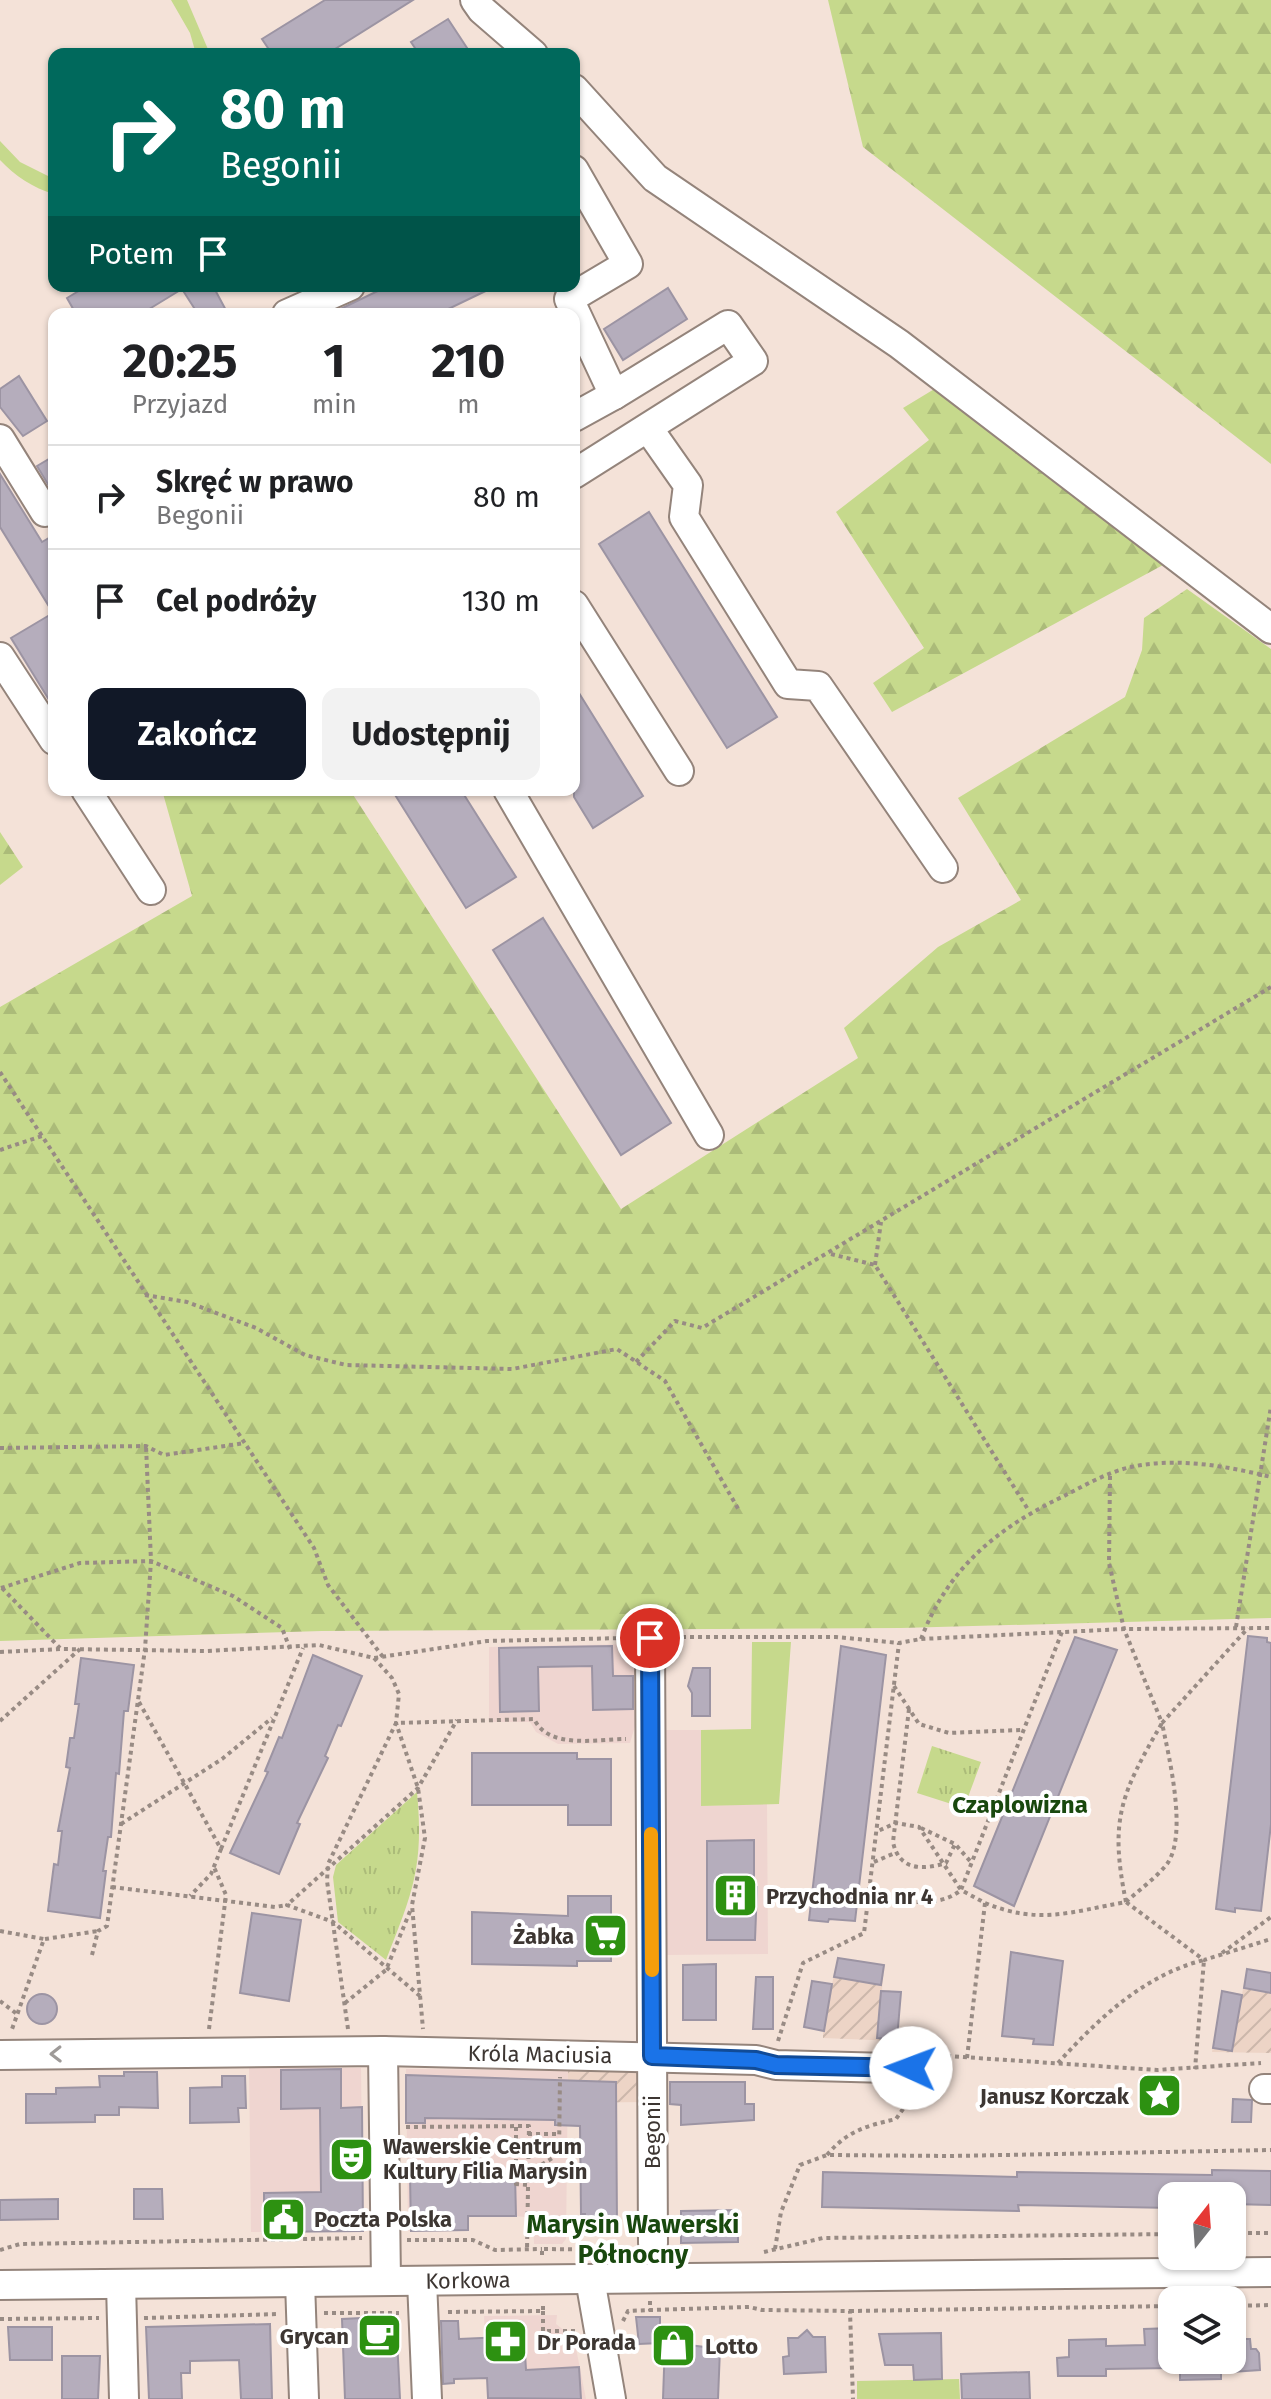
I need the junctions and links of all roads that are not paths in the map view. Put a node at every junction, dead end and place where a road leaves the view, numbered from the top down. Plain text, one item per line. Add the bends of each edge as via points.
1 (478, 5) edge
2 (503, 48) edge
3 (526, 48) edge
4 (580, 96) edge
5 (580, 180) edge
6 (336, 292) edge
7 (300, 308) edge
8 (573, 308) edge
9 (580, 322) edge
10 (614, 395) junction
11 (580, 414) edge
12 (648, 428) junction
13 (0, 439) edge
14 (580, 470) edge
15 (48, 510) edge
16 (580, 614) edge
17 (1271, 629) edge
18 (0, 657) edge
19 (48, 731) edge
20 (679, 771) dead end
21 (90, 796) edge
22 (511, 796) edge
23 (943, 868) dead end
24 (151, 890) dead end
25 (709, 1135) dead end
26 (650, 1638) road end
27 (4, 2049) edge
28 (383, 2051) junction
29 (652, 2056) junction
30 (926, 2069) road end
31 (653, 2243) dead end
32 (1271, 2272) edge
33 (590, 2279) junction
34 (386, 2281) junction
35 (422, 2281) junction
36 (300, 2282) junction
37 (121, 2284) junction
38 (0, 2285) edge
39 (124, 2399) edge
40 (304, 2399) edge
41 (427, 2399) edge
42 (611, 2399) edge

1 - 2 street
1 - 3 street
4 - 17 street via 655,178 899,344
5 - 8 street via 628,264 569,299
6 - 7 street
9 - 10 street
10 - 11 street
10 - 12 street via 728,325 753,361
12 - 14 street
12 - 23 street via 688,485 684,517 788,684 818,686
13 - 15 street
16 - 20 street
18 - 19 street
21 - 24 street
22 - 25 street
26 - 29 street, Begonii
28 -> 27 street, Króla Maciusia
28 - 29 street, Króla Maciusia
28 - 34 street
29 - 30 street, Króla Maciusia
29 - 31 street, Begonii
32 - 33 street, Korkowa
33 - 35 street, Korkowa
33 - 42 street
34 - 35 street, Korkowa
34 - 36 street, Korkowa
35 - 41 street
36 - 37 street, Korkowa
36 - 40 street
37 - 38 street, Korkowa
37 - 39 street

